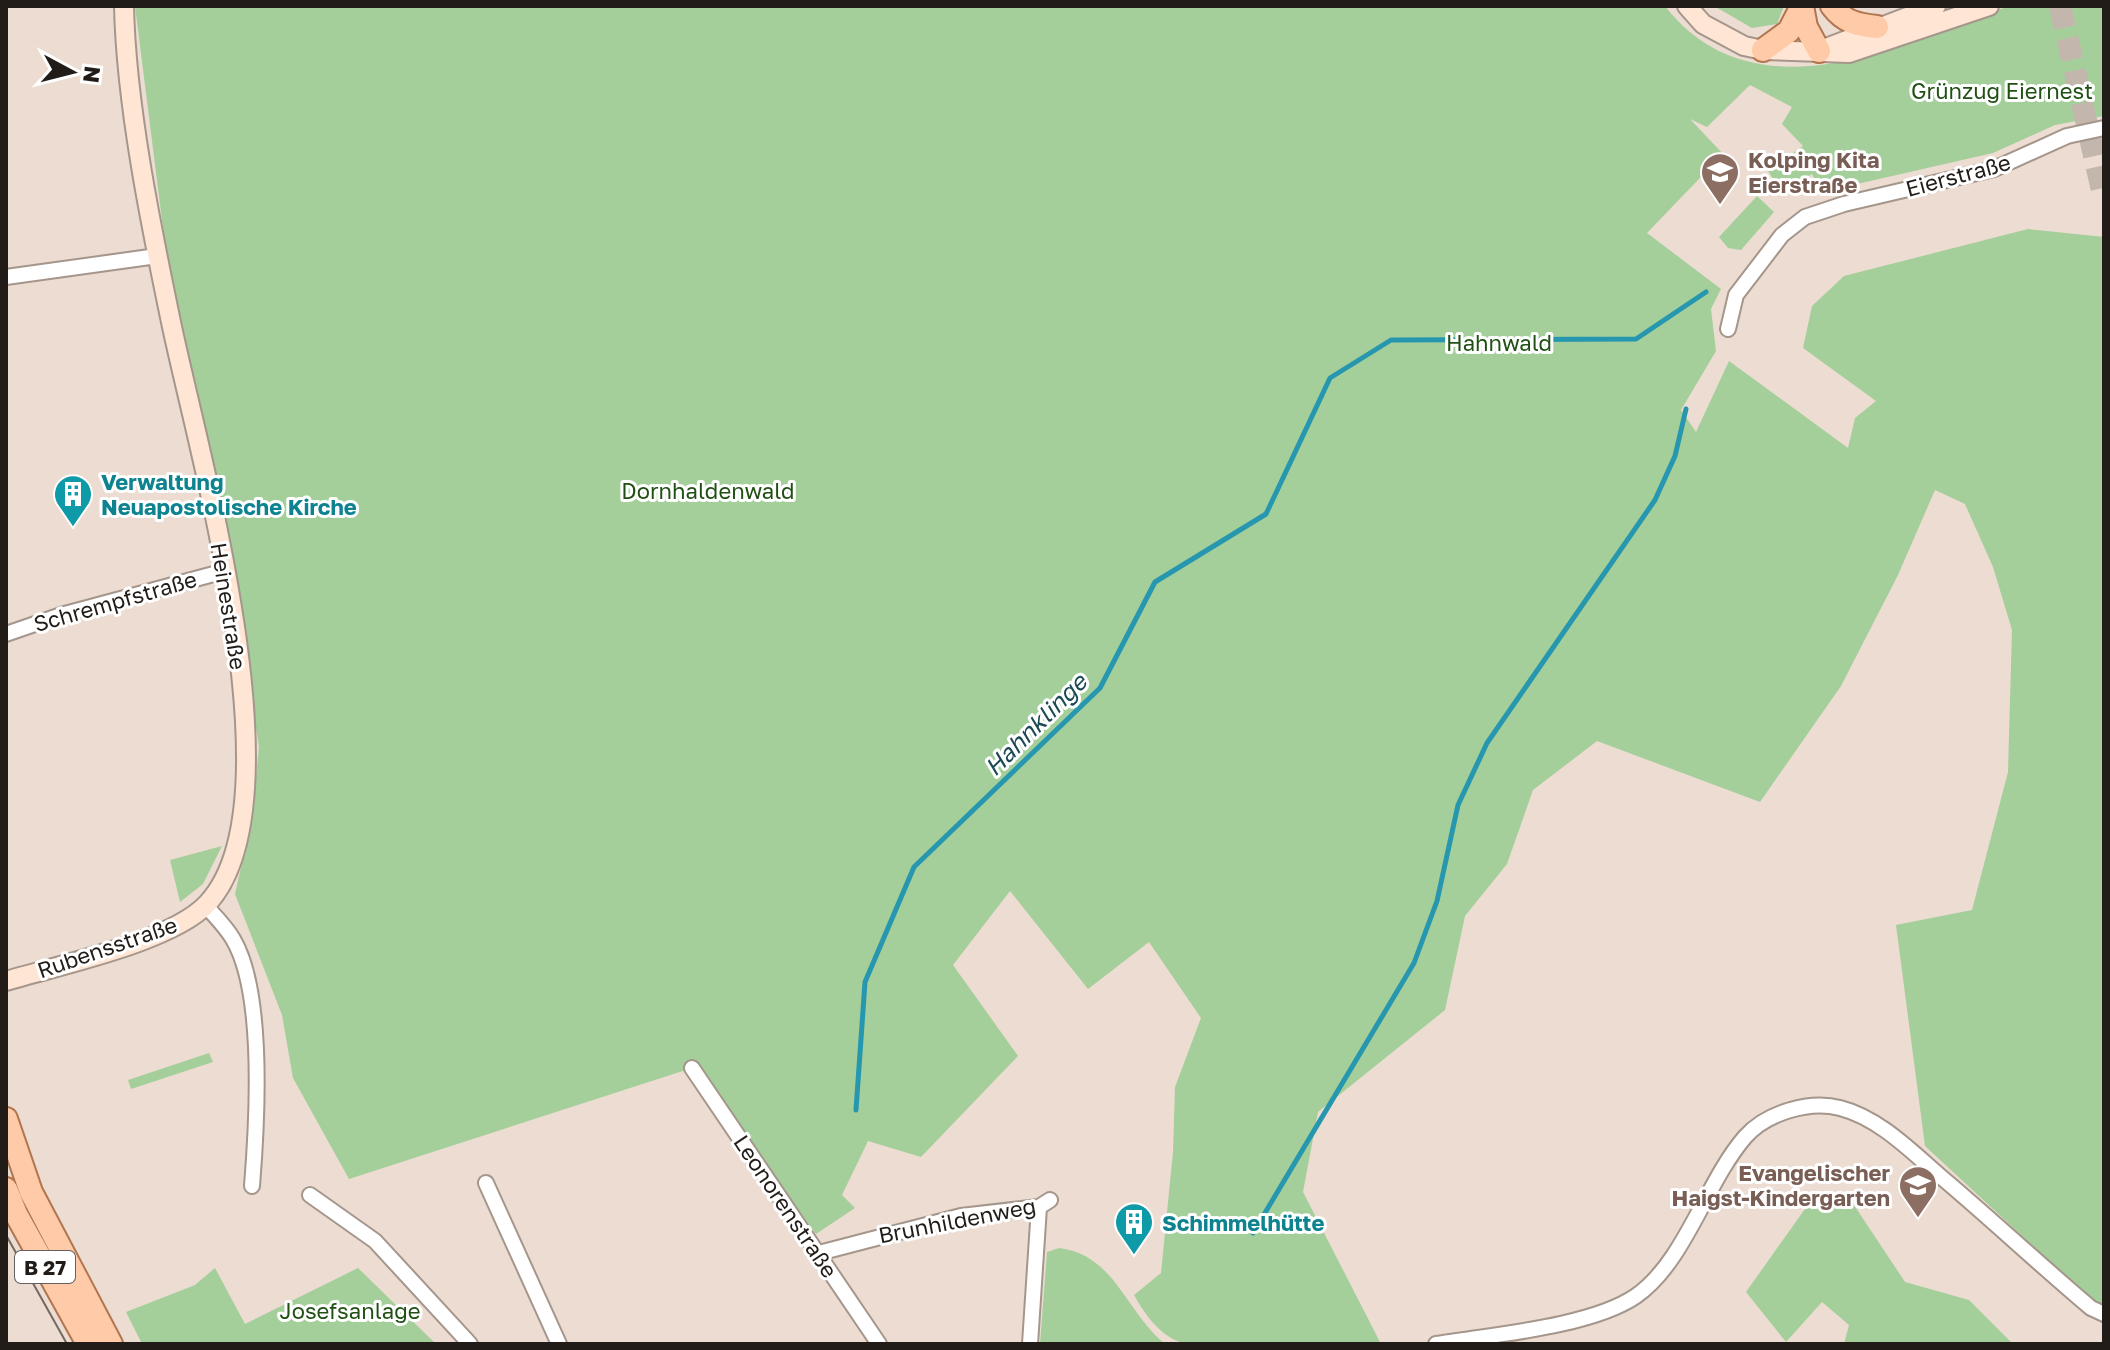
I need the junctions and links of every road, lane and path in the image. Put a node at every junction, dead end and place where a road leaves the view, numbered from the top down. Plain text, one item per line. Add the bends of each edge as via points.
1 (124, 6) edge
2 (1687, 6) edge
3 (1802, 6) edge
4 (1830, 6) edge
5 (1936, 6) edge
6 (1989, 6) edge
7 (1877, 27) junction
8 (1763, 50) junction
9 (1819, 51) junction
10 (2104, 128) edge
11 (157, 256) junction
12 (6, 277) edge
13 (1728, 329) dead end
14 (225, 571) junction
15 (6, 634) edge
16 (205, 905) junction
17 (6, 981) edge
18 (692, 1068) dead end
19 (6, 1119) edge
20 (486, 1183) dead end
21 (252, 1186) dead end
22 (6, 1189) edge
23 (310, 1195) dead end
24 (819, 1253) junction
25 (2104, 1314) edge
26 (88, 1344) edge
27 (111, 1344) edge
28 (470, 1344) edge
29 (559, 1344) edge
30 (879, 1344) edge
31 (1030, 1344) edge
32 (1436, 1344) edge

1 - 11 street, Heinestraße
2 - 8 street via 1724,37
3 - 8 main road via 1789,31
3 - 9 main road
4 - 7 main road via 1853,23
4 - 9 main road
5 - 7 street
6 - 9 street via 1849,53
7 - 9 street
8 - 9 street
10 - 13 street, Eierstraße via 2067,136 1994,169 1805,217 1782,235 1736,295
11 - 12 street
11 - 14 street, Heinestraße
14 - 15 street, Schrempfstraße
14 - 16 street, Heinestraße via 244,707 244,785 235,854 222,884
16 - 17 street, Rubensstraße via 175,927
16 - 21 street via 233,940 247,984 259,1101
18 - 24 street, Leonorenstraße
19 - 27 main road, B 27 via 31,1192
20 - 29 street
22 - 26 main road, B 27
23 - 28 street via 375,1241
24 - 30 street, Leonorenstraße
24 - 31 street, Brunhildenweg via 961,1216 1044,1203
25 - 32 street via 1872,1122 1840,1108 1812,1106 1781,1112 1746,1135 1663,1267 1637,1296 1600,1314

